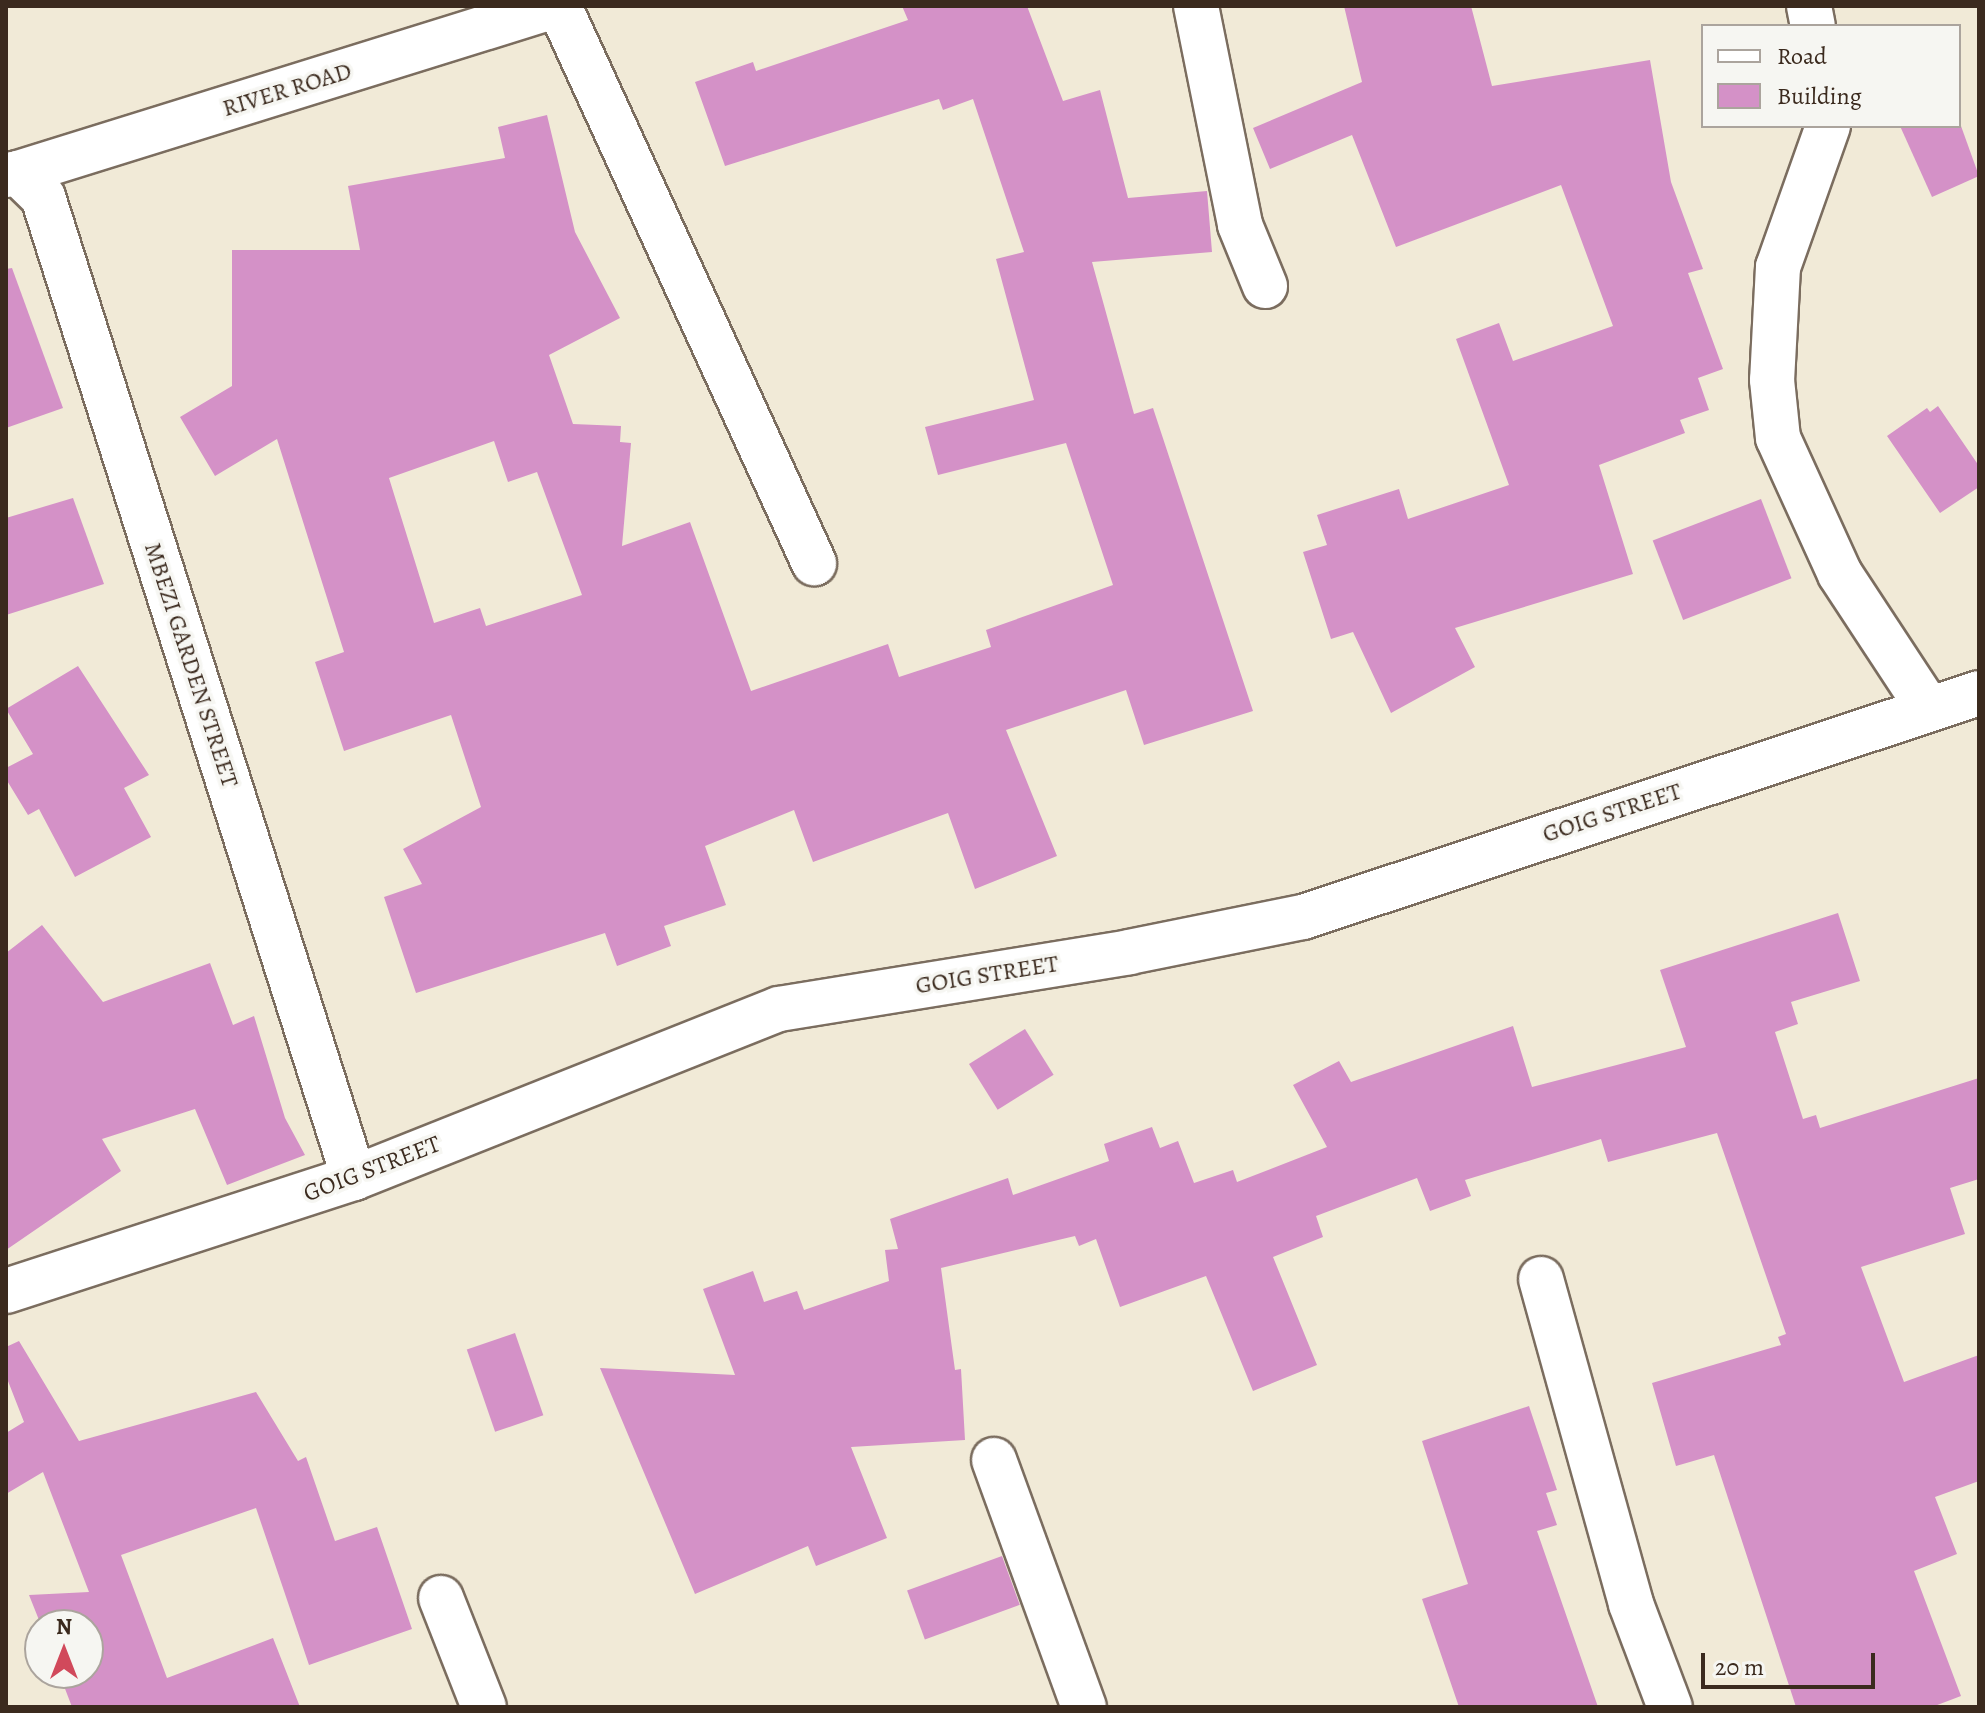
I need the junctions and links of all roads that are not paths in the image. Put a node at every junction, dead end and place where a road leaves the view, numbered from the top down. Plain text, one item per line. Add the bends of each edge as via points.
1 (557, 6) edge
2 (1196, 6) edge
3 (1827, 128) edge
4 (12, 174) edge
5 (1265, 286) dead end
6 (814, 563) dead end
7 (1979, 693) edge
8 (1928, 708) junction
9 (354, 1178) junction
10 (1541, 1279) dead end
11 (6, 1291) edge
12 (994, 1460) dead end
13 (441, 1598) dead end
14 (484, 1707) edge
15 (1084, 1707) edge
16 (1670, 1707) edge

1 - 4 street, RIVER ROAD
1 - 6 street
2 - 5 street via 1240,225
3 - 8 street via 1778,267 1772,380 1778,438 1840,574
4 - 9 street, MBEZI GARDEN STREET via 43,197 56,233
7 - 8 street, GOIG STREET
8 - 9 street, GOIG STREET via 1303,917 1129,952 779,1009
9 - 11 street, GOIG STREET
10 - 16 street via 1631,1604
12 - 15 street
13 - 14 street

